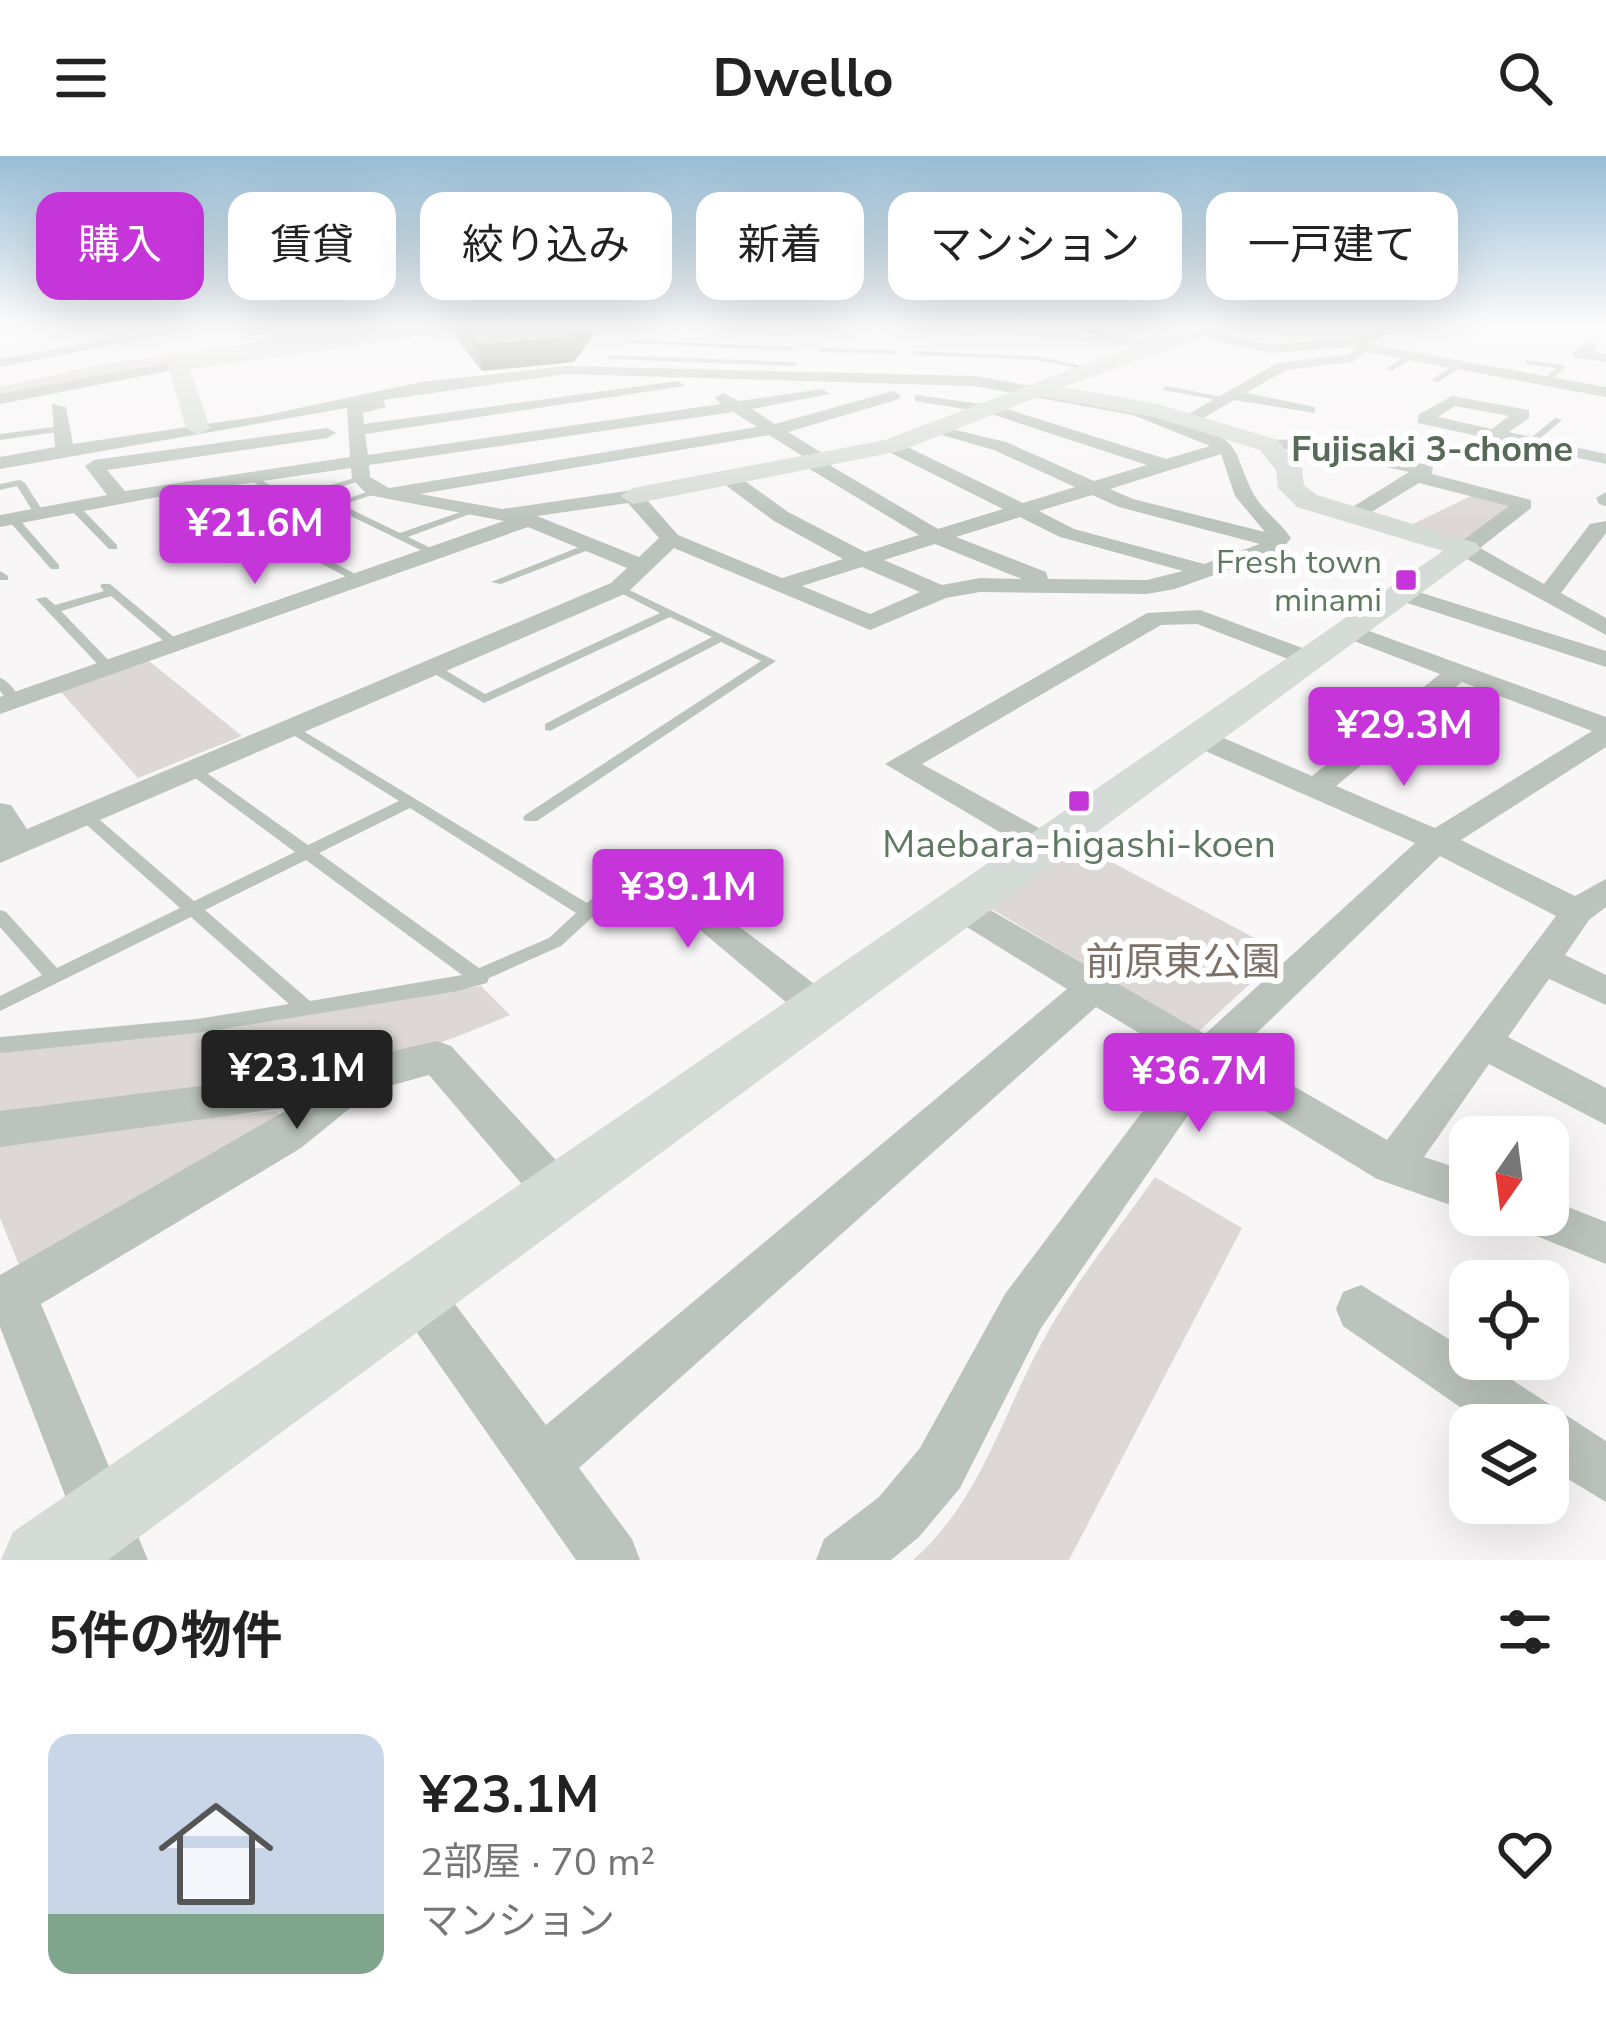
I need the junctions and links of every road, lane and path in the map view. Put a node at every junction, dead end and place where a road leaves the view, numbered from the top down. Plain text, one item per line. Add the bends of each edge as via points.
1 (39, 392) edge
2 (186, 392) edge
3 (400, 392) edge
4 (446, 392) edge
5 (543, 392) edge
6 (605, 392) edge
7 (719, 392) edge
8 (840, 392) edge
9 (879, 392) edge
10 (912, 392) edge
11 (1033, 392) edge
12 (1056, 392) edge
13 (1249, 392) edge
14 (1498, 392) edge
15 (1596, 392) edge
16 (0, 399) edge
17 (1534, 400) dead end
18 (553, 403) junction
19 (731, 404) junction
20 (58, 407) dead end
21 (991, 409) junction
22 (1309, 410) dead end
23 (1555, 411) joint
24 (1217, 416) junction
25 (267, 420) junction
26 (198, 428) junction
27 (579, 428) junction
28 (62, 429) junction
29 (941, 429) junction
30 (768, 430) junction
31 (327, 434) junction
32 (1499, 436) junction
33 (0, 437) edge
34 (1533, 443) junction
35 (891, 446) junction
36 (65, 452) junction
37 (1482, 454) dead end
38 (606, 456) junction
39 (1603, 456) edge
40 (0, 463) edge
41 (819, 463) junction
42 (1511, 463) dead end
43 (1162, 464) junction
44 (365, 466) junction
45 (1416, 476) junction
46 (731, 480) junction
47 (0, 487) edge
48 (168, 489) junction
49 (1094, 491) junction
50 (641, 494) junction
51 (118, 497) junction
52 (74, 506) junction
53 (473, 511) junction
54 (39, 513) junction
55 (1022, 514) junction
56 (1353, 514) junction
57 (502, 515) junction
58 (6, 520) edge
59 (530, 520) junction
60 (1606, 527) edge
61 (399, 537) junction
62 (938, 538) junction
63 (671, 539) junction
64 (1279, 542) junction
65 (592, 545) junction
66 (113, 547) dead end
67 (1466, 549) junction
68 (435, 554) junction
69 (860, 558) junction
70 (642, 566) junction
71 (55, 568) dead end
72 (1207, 571) junction
73 (362, 581) junction
74 (497, 582) dead end
75 (1057, 584) junction
76 (782, 585) junction
77 (1147, 587) junction
78 (619, 588) junction
79 (940, 592) junction
80 (1406, 595) junction
81 (1548, 595) junction
82 (988, 603) dead end
83 (669, 613) junction
84 (1606, 628) edge
85 (1350, 631) junction
86 (720, 638) junction
87 (177, 646) junction
88 (1606, 659) edge
89 (1312, 660) junction
90 (110, 669) junction
91 (435, 670) junction
92 (1459, 671) junction
93 (5, 697) edge
94 (550, 727) dead end
95 (296, 730) junction
96 (1606, 731) edge
97 (1197, 737) junction
98 (196, 772) junction
99 (1317, 787) junction
100 (410, 802) junction
101 (0, 812) edge
102 (87, 817) junction
103 (531, 818) dead end
104 (1437, 841) junction
105 (1048, 846) junction
106 (11, 849) edge
107 (308, 852) junction
108 (742, 862) dead end
109 (637, 869) dead end
110 (1592, 901) edge
111 (961, 908) junction
112 (194, 909) junction
113 (588, 912) junction
114 (0, 916) edge
115 (1543, 960) junction
116 (54, 977) junction
117 (480, 978) junction
118 (1095, 986) junction
119 (1606, 991) edge
120 (0, 1004) edge
121 (307, 1009) junction
122 (820, 1009) junction
123 (1481, 1041) junction
124 (0, 1045) edge
125 (1208, 1054) junction
126 (361, 1081) junction
127 (1606, 1108) edge
128 (0, 1129) edge
129 (1393, 1166) junction
130 (1449, 1185) edge
131 (559, 1195) junction
132 (1569, 1229) edge
133 (1606, 1244) edge
134 (416, 1292) junction
135 (6, 1298) edge
136 (1361, 1310) dead end
137 (1502, 1404) edge
138 (1569, 1449) edge
139 (544, 1462) junction
140 (1606, 1474) edge
141 (110, 1539) edge
142 (41, 1560) edge
143 (611, 1560) edge
144 (845, 1560) edge

1 - 16 street
2 - 26 street
3 - 25 street
4 - 44 street via 354,410
5 - 18 street
6 - 18 street
7 - 19 street
8 - 19 street
9 - 30 street
10 - 21 street
11 - 21 street
12 - 24 street
13 - 24 street
14 - 17 street
15 - 23 street
18 - 27 street
18 - 44 street
19 - 27 street
19 - 30 street
20 - 28 street
21 - 29 street
21 - 43 street
22 - 24 street
23 - 34 lane
24 - 43 street
24 - 45 street via 1426,470
24 - 56 street via 1289,469 1295,494
24 - 64 street via 1242,491
25 - 26 street
25 - 31 street
26 - 36 street
27 - 38 street
27 - 44 street
28 - 33 lane
28 - 36 street
29 - 35 street
29 - 49 street via 1000,446
30 - 38 street
30 - 41 street
31 - 44 street
31 - 51 street via 94,466
32 - 32 street via 1522,414 1452,401 1424,419
32 - 34 street
32 - 37 lane
34 - 39 street
34 - 42 lane
35 - 41 street
35 - 55 street
36 - 40 street
38 - 44 street
38 - 50 street
41 - 46 street
41 - 62 street
43 - 49 street
44 - 48 street
44 - 53 street
44 - 61 lane via 333,506
45 - 56 street
45 - 67 street via 1524,504
46 - 50 street
46 - 69 street via 775,517
47 - 54 lane via 20,483
48 - 51 street
48 - 73 lane via 236,542 269,532
49 - 55 street
49 - 64 street
50 - 57 street
50 - 63 street
51 - 52 street
52 - 54 street
52 - 66 lane
53 - 57 street
53 - 61 lane
54 - 58 street
55 - 62 street
55 - 72 street
56 - 67 street
57 - 59 street
58 - 71 lane
59 - 65 street
59 - 68 street
60 - 81 street via 1597,528
61 - 68 lane
62 - 69 street
62 - 75 street
63 - 70 street
63 - 76 street
64 - 72 street
65 - 70 street
65 - 74 lane
67 - 80 street
67 - 81 street
68 - 73 street
69 - 76 street
69 - 79 street
70 - 78 street
72 - 77 street
73 - 87 street
75 - 77 street
75 - 79 street
76 - 79 street via 870,623
77 - 82 street via 1109,599
78 - 83 lane
78 - 91 street
80 - 85 street
80 - 88 street
81 - 84 street
83 - 86 lane
83 - 91 lane via 484,699
85 - 89 street
85 - 92 street
86 - 94 lane
86 - 103 lane via 770,661
87 - 90 street
87 - 90 lane via 109,590 47,605
89 - 97 street
89 - 105 street via 1200,617 1156,618 899,764
90 - 93 street
91 - 95 street
92 - 96 street
92 - 99 street
95 - 98 street
95 - 100 lane
96 - 104 street
97 - 99 street
97 - 105 street
98 - 102 street
98 - 107 lane
99 - 104 street
100 - 107 lane
100 - 113 lane
101 - 106 street
102 - 106 street
102 - 112 lane
104 - 110 street
104 - 125 street
105 - 111 street
107 - 112 lane
107 - 117 lane
108 - 122 street via 699,914
109 - 113 lane
110 - 115 street
111 - 118 street
111 - 122 street
112 - 116 lane
112 - 121 lane
113 - 117 lane via 554,942
114 - 116 lane
115 - 119 street
115 - 123 street
116 - 120 lane
117 - 121 lane
118 - 125 street
118 - 139 street
121 - 124 lane
122 - 131 street
123 - 127 street
123 - 129 street
125 - 129 street
125 - 144 street via 1023,1310 940,1468 899,1517
126 - 128 street
126 - 131 street via 437,1057
126 - 135 street via 286,1135
129 - 130 street
131 - 134 street
132 - 133 street
134 - 139 street
134 - 141 street
135 - 141 street
136 - 137 street
138 - 140 street
139 - 143 street
141 - 142 street

